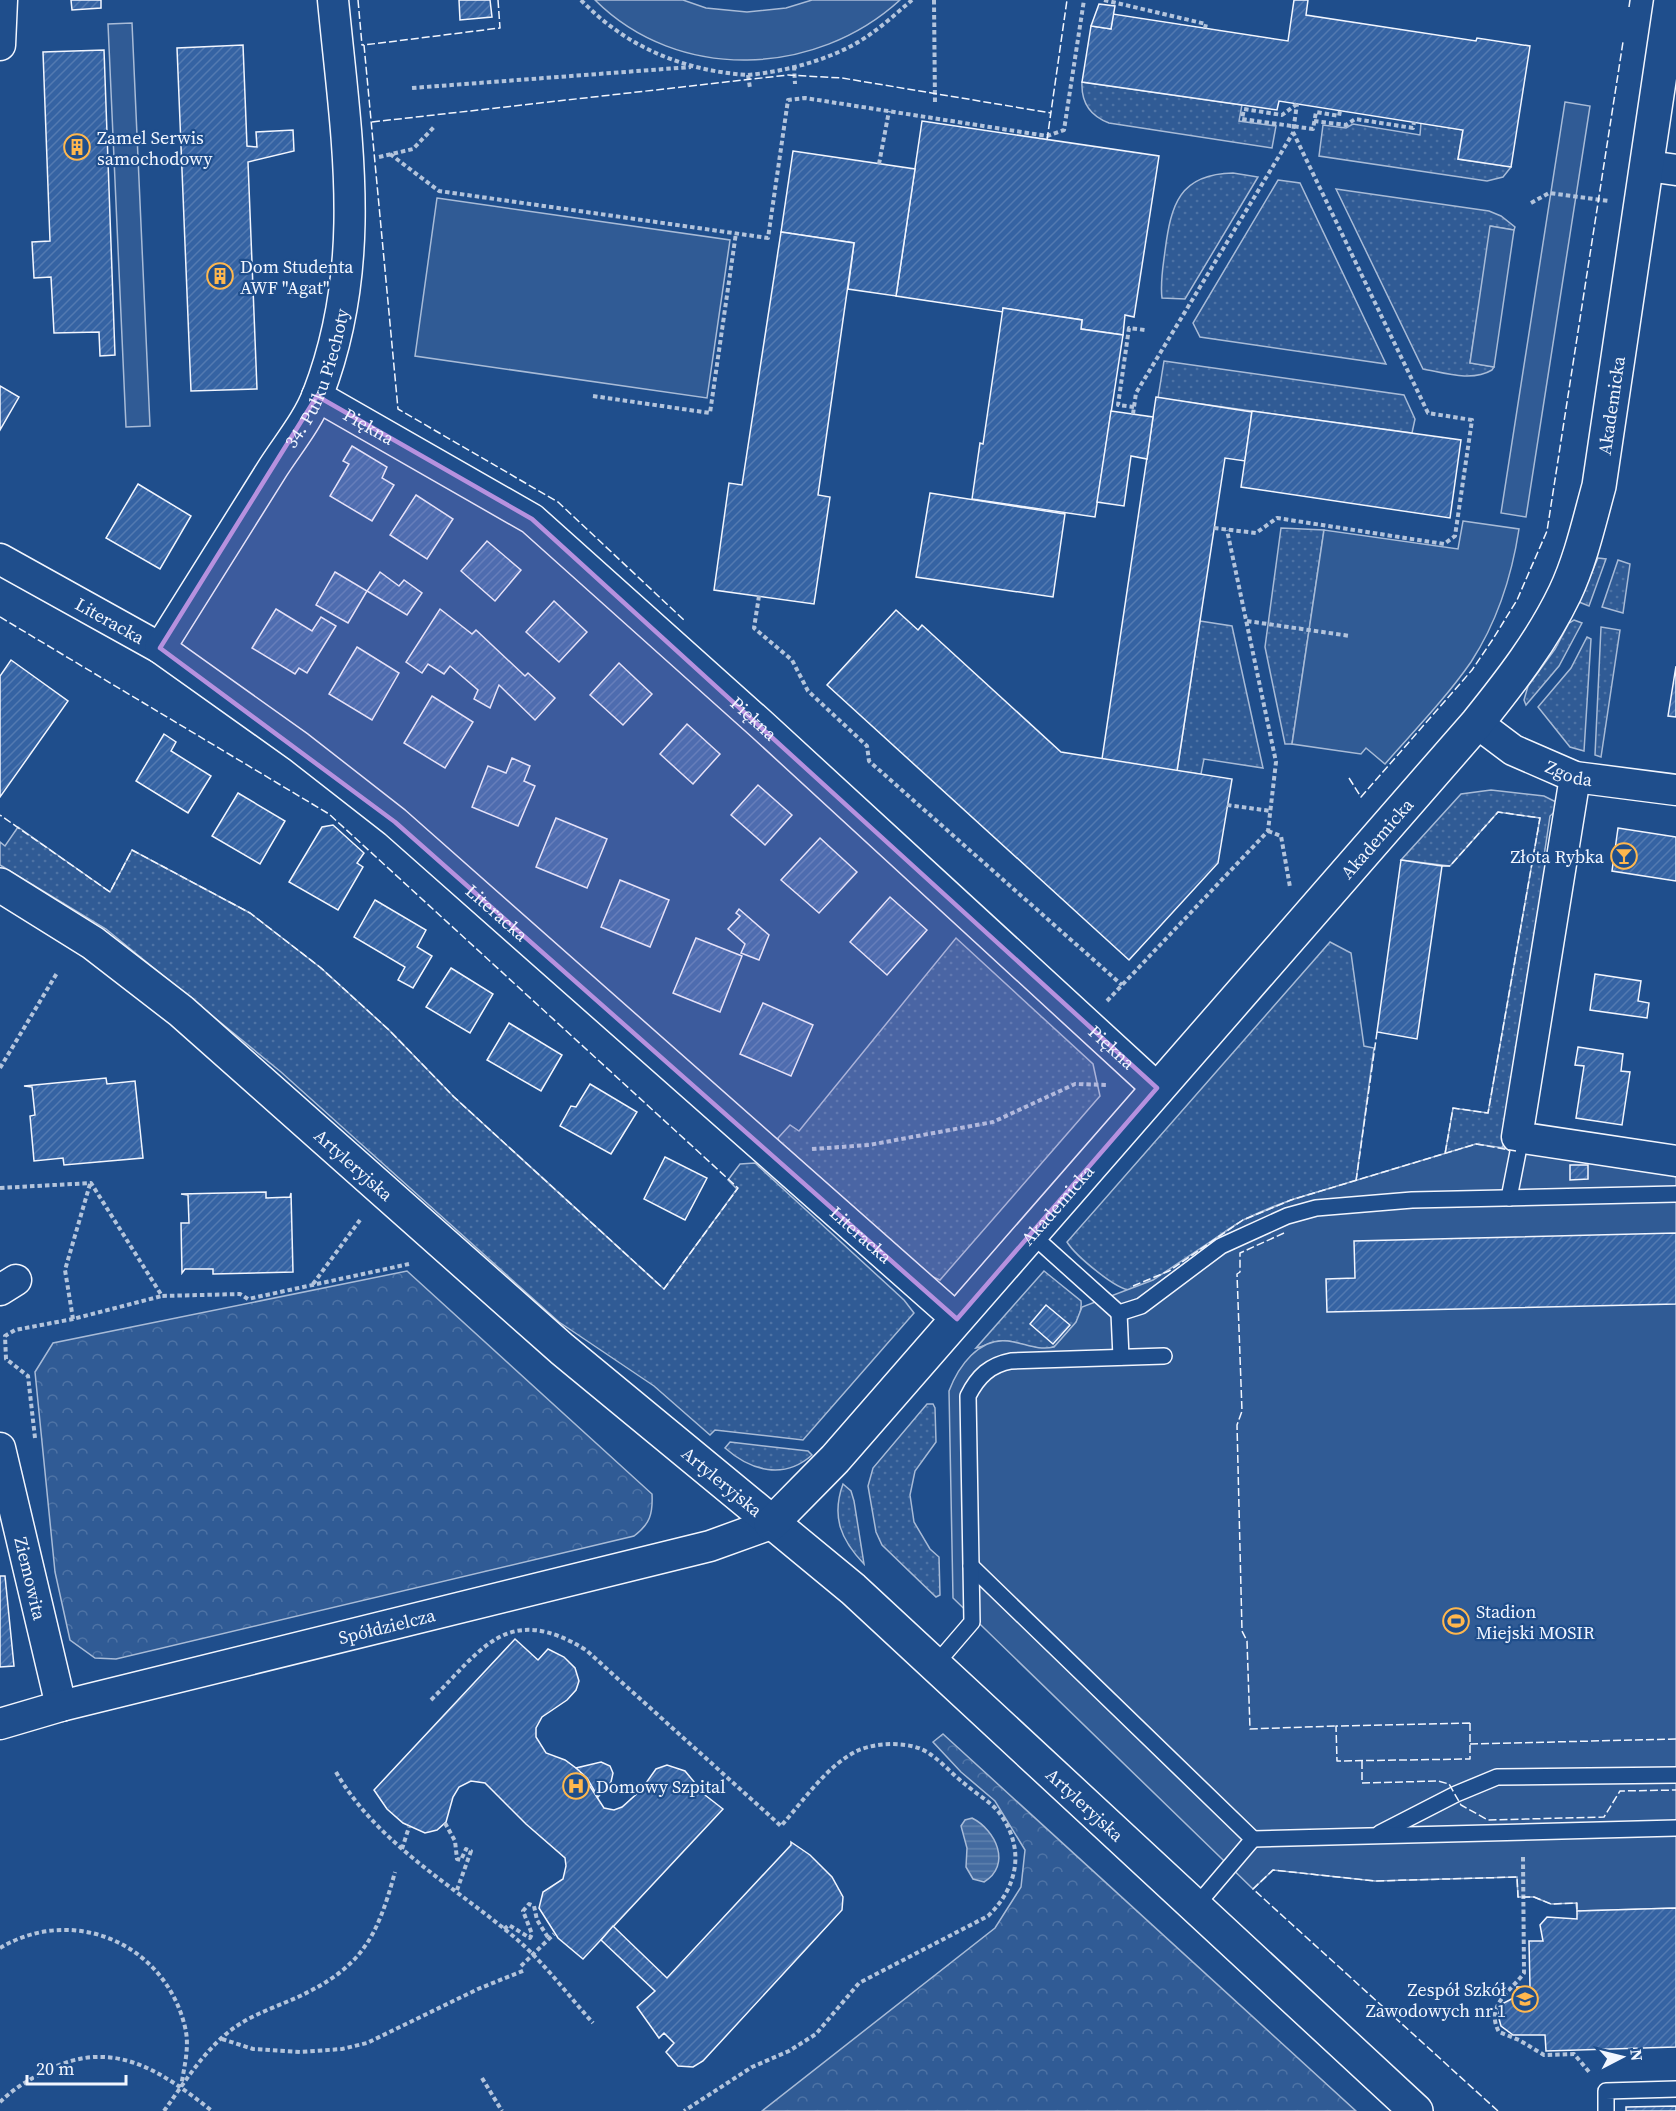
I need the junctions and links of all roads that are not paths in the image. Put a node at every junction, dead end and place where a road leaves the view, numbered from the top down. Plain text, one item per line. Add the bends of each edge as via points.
1 (2, 0) edge
2 (333, 0) edge
3 (1671, 0) edge
4 (0, 45) edge
5 (1662, 168) edge
6 (317, 396) junction
7 (0, 559) edge
8 (160, 648) junction
9 (1476, 723) junction
10 (1575, 777) junction
11 (1676, 790) edge
12 (0, 885) edge
13 (1156, 1088) junction
14 (1517, 1137) junction
15 (1676, 1161) edge
16 (1676, 1194) edge
17 (1509, 1198) junction
18 (1031, 1234) junction
19 (1119, 1313) junction
20 (957, 1319) junction
21 (1164, 1356) dead end
22 (1121, 1357) junction
23 (0, 1449) edge
24 (771, 1524) junction
25 (971, 1566) junction
26 (935, 1665) junction
27 (61, 1706) junction
28 (0, 1724) edge
29 (1676, 1775) edge
30 (1676, 1828) edge
31 (1375, 1836) junction
32 (1252, 1839) junction
33 (1196, 1906) junction
34 (1676, 2089) edge
35 (1416, 2111) edge
36 (1606, 2111) edge

1 - 4 street
2 - 6 street, 34. Pułku Piechoty via 349,162 351,240 338,334
3 - 5 street, Akademicka
5 - 9 street, Akademicka via 1599,486 1580,554 1549,624 1521,668
6 - 8 street, 34. Pułku Piechoty
6 - 13 street, Piękna via 532,519
7 - 8 street, Literacka
8 - 20 street, Literacka via 299,747 395,822
9 - 10 street, Zgoda via 1513,750
9 - 13 street, Akademicka
10 - 11 street, Zgoda
10 - 14 street
12 - 24 street, Artyleryjska via 93,944 181,1011 562,1349
13 - 18 street, Akademicka
14 - 15 street
14 - 17 lane
16 - 17 lane
17 - 19 lane via 1340,1203 1287,1216 1221,1246 1141,1306
18 - 19 lane
18 - 20 street, Akademicka
19 - 22 lane
20 - 24 street, Akademicka via 835,1459
21 - 22 lane
22 - 25 lane via 1011,1361 996,1364 975,1383 968,1396
23 - 27 street, Ziemowita
24 - 26 street, Artyleryjska via 853,1589
24 - 27 street, Spółdzielcza via 689,1551
25 - 26 lane via 972,1622
25 - 32 lane
26 - 33 street, Artyleryjska
27 - 28 street, Spółdzielcza
29 - 31 lane via 1497,1777
30 - 31 lane
31 - 32 lane
32 - 33 lane
33 - 35 street, Artyleryjska
34 - 36 lane via 1606,2091

